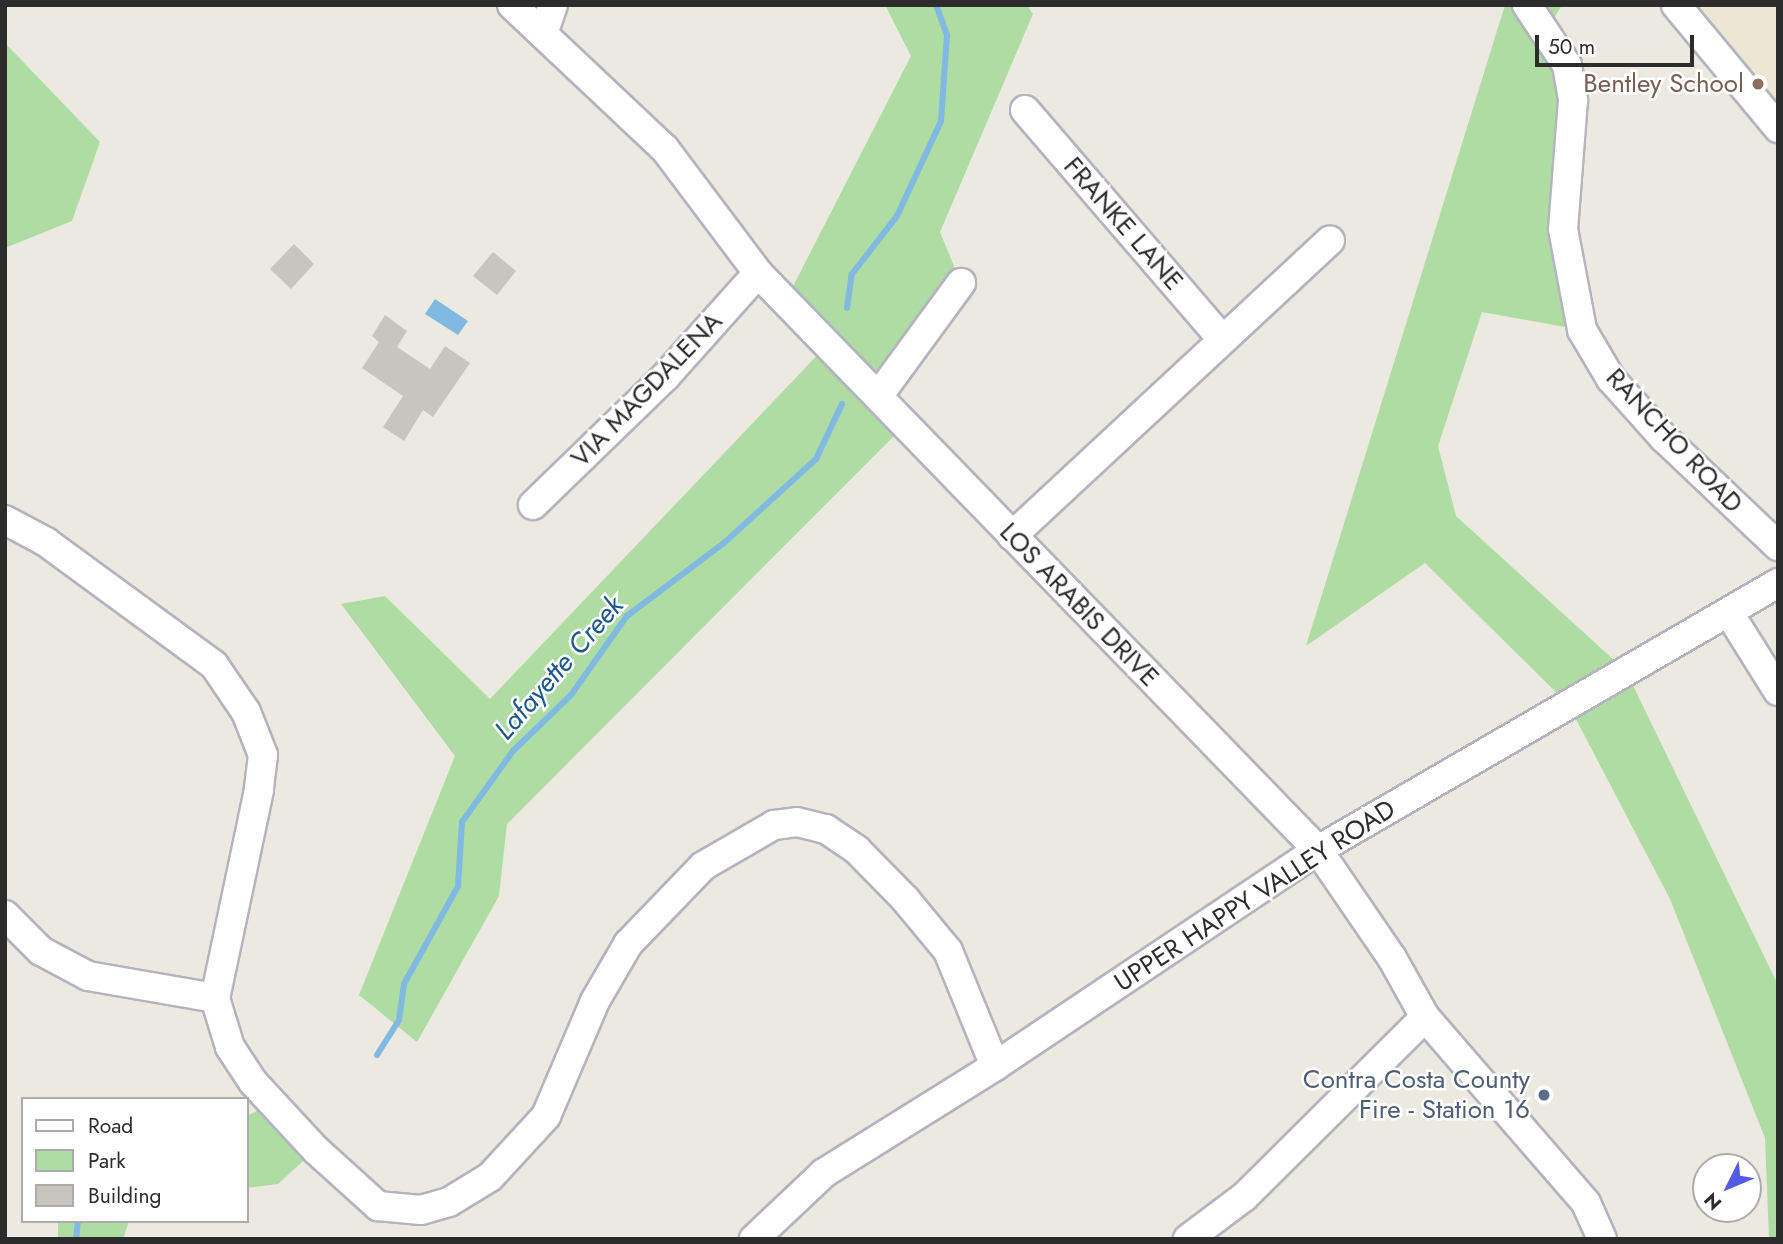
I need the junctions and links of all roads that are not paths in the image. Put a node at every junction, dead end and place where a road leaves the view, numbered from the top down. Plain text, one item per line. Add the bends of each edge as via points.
1 (513, 5) edge
2 (553, 5) edge
3 (1527, 5) edge
4 (1676, 5) edge
5 (543, 34) junction
6 (1025, 110) dead end
7 (1778, 128) edge
8 (1330, 240) dead end
9 (758, 272) junction
10 (961, 283) dead end
11 (1221, 338) junction
12 (879, 395) junction
13 (533, 505) dead end
14 (5, 520) edge
15 (1012, 537) junction
16 (1778, 546) edge
17 (1778, 583) edge
18 (1737, 608) junction
19 (1778, 657) edge
20 (1778, 691) edge
21 (1318, 850) junction
22 (5, 915) edge
23 (215, 998) junction
24 (1425, 1017) junction
25 (995, 1066) junction
26 (754, 1239) edge
27 (1188, 1239) edge
28 (1602, 1239) edge

1 - 5 street, LOS ARABIS DRIVE
2 - 5 street
3 - 16 street, RANCHO ROAD via 1567,65 1571,88 1563,229 1582,330 1611,379 1664,438
4 - 7 street
5 - 9 street, LOS ARABIS DRIVE via 665,149
6 - 11 street, FRANKE LANE
8 - 11 street via 1243,325
9 - 12 street, LOS ARABIS DRIVE
9 - 13 street, VIA MAGDALENA via 666,376
10 - 12 street
11 - 15 street
12 - 15 street, LOS ARABIS DRIVE
14 - 23 street via 46,542 214,665 246,712 263,755 260,790
15 - 21 street, LOS ARABIS DRIVE
17 - 18 street, UPPER HAPPY VALLEY ROAD
18 - 19 street
18 - 20 street
18 - 21 street, UPPER HAPPY VALLEY ROAD
21 - 24 street, LOS ARABIS DRIVE via 1392,958
21 - 25 street, UPPER HAPPY VALLEY ROAD
22 - 23 street via 41,951 88,976
23 - 25 street via 230,1047 253,1082 316,1150 378,1206 421,1210 449,1202 490,1177 546,1116 595,1001 628,944 657,909 703,866 774,825 797,822 826,829 857,850 948,951
24 - 27 street via 1244,1197
24 - 28 street, LOS ARABIS DRIVE via 1586,1203
25 - 26 street, UPPER HAPPY VALLEY ROAD via 824,1173

